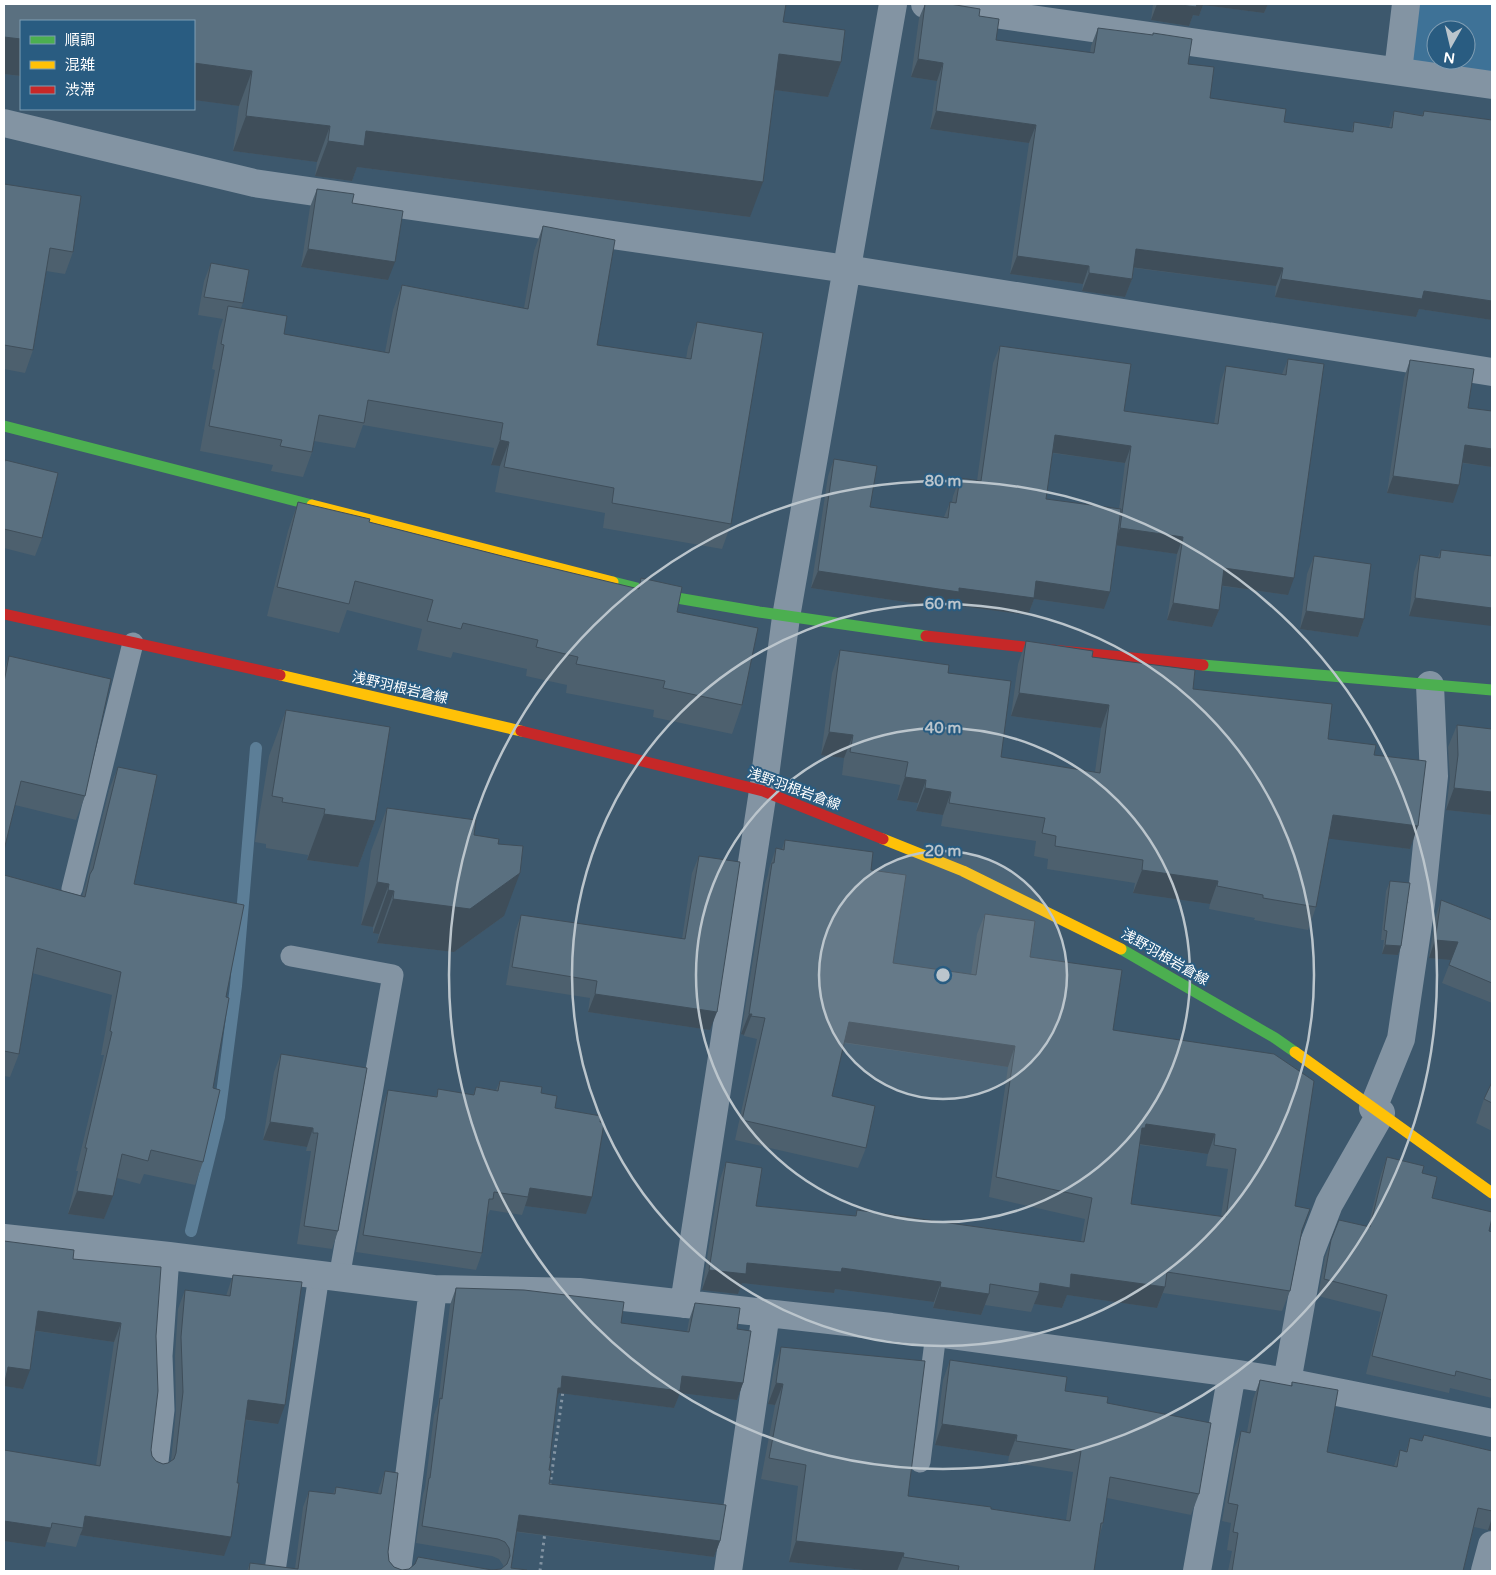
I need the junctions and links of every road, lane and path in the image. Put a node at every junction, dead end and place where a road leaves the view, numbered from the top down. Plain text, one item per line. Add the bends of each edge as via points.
1 (893, 4) edge
2 (926, 4) edge
3 (1406, 4) edge
4 (1398, 71) junction
5 (1492, 85) edge
6 (4, 123) edge
7 (847, 270) junction
8 (1492, 372) edge
9 (4, 426) edge
10 (4, 614) edge
11 (786, 617) junction
12 (133, 642) junction
13 (1430, 685) junction
14 (1492, 690) edge
15 (763, 791) junction
16 (72, 889) dead end
17 (291, 956) dead end
18 (1377, 1111) junction
19 (1492, 1194) edge
20 (4, 1238) edge
21 (170, 1256) junction
22 (329, 1276) junction
23 (433, 1289) junction
24 (684, 1304) junction
25 (766, 1313) junction
26 (936, 1333) junction
27 (1232, 1374) junction
28 (1286, 1382) junction
29 (563, 1389) edge
30 (1492, 1423) edge
31 (920, 1462) dead end
32 (158, 1470) edge
33 (549, 1495) edge
34 (546, 1524) edge
35 (1492, 1545) edge
36 (426, 1561) edge
37 (398, 1564) edge
38 (735, 1570) edge
39 (275, 1571) edge
40 (540, 1571) edge
41 (1197, 1571) edge
42 (1486, 1571) edge

1 - 7 street
2 - 4 street
3 - 4 street
4 - 5 street
6 - 7 street via 254,183
7 - 8 street
7 - 11 street
9 - 11 main road via 677,598
10 - 12 main road, 浅野羽根岩倉線
11 - 13 main road via 1146,660
11 - 15 street
12 - 15 main road, 浅野羽根岩倉線 via 487,723
12 - 16 lane
13 - 14 main road
13 - 18 street via 1434,776 1421,904 1401,1039
15 - 18 main road, 浅野羽根岩倉線 via 963,871 1114,945 1275,1038
15 - 24 street
17 - 22 lane via 393,974
18 - 19 main road, 浅野羽根岩倉線
18 - 28 street via 1329,1204 1310,1253
20 - 21 street
21 - 22 street
21 - 32 lane via 162,1356 164,1410
22 - 23 street
22 - 39 lane
23 - 24 street via 579,1292
23 - 37 street
24 - 25 street
25 - 26 street
25 - 38 street
26 - 27 street
26 - 31 lane
27 - 28 street
27 - 41 street
28 - 30 street
29 - 33 path
34 - 40 path
35 - 42 street
36 - 37 street

